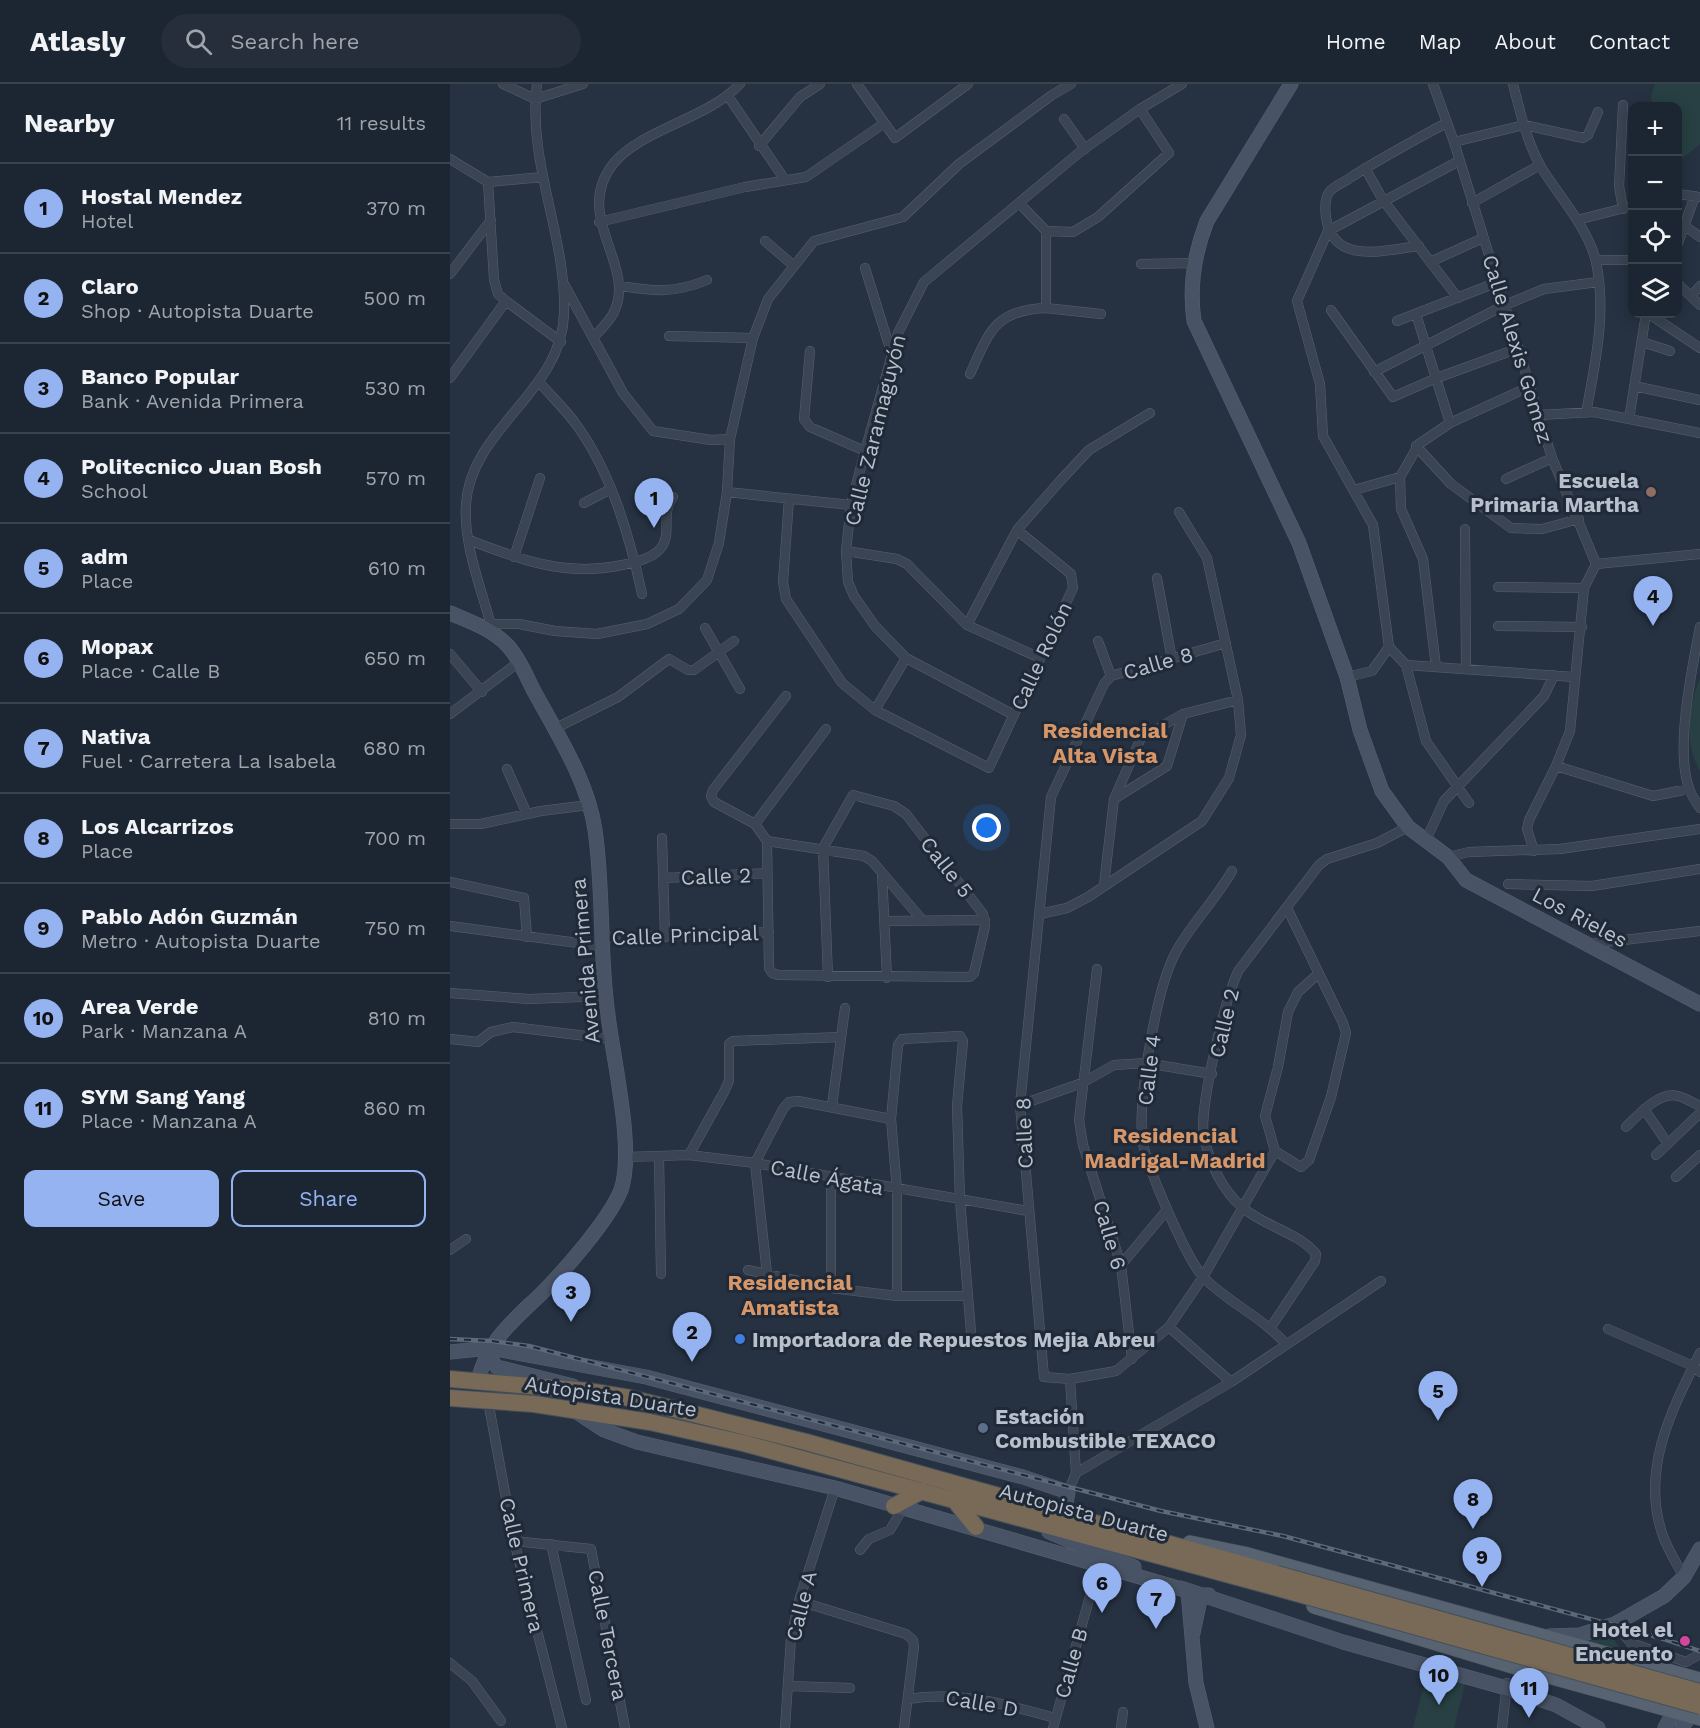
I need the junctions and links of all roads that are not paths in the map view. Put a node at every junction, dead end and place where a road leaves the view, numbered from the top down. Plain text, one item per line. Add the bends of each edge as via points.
1 (503, 84) edge
2 (537, 84) edge
3 (582, 84) edge
4 (740, 84) edge
5 (820, 84) edge
6 (968, 84) edge
7 (1071, 84) edge
8 (1182, 84) edge
9 (1291, 84) edge
10 (1433, 84) edge
11 (1513, 84) edge
12 (861, 85) edge
13 (728, 96) junction
14 (535, 99) junction
15 (1623, 105) dead end
16 (1140, 109) junction
17 (1598, 112) dead end
18 (1064, 120) dead end
19 (1446, 123) junction
20 (883, 124) junction
21 (1524, 125) junction
22 (1454, 142) junction
23 (759, 146) junction
24 (1084, 149) junction
25 (450, 159) edge
26 (1459, 161) junction
27 (1540, 165) junction
28 (1365, 168) junction
29 (542, 177) junction
30 (785, 180) junction
31 (488, 182) junction
32 (1682, 194) edge
33 (1698, 196) edge
34 (1383, 200) junction
35 (1472, 203) junction
36 (1020, 204) junction
37 (1628, 208) edge
38 (491, 220) junction
39 (1577, 220) junction
40 (599, 222) junction
41 (1682, 227) edge
42 (1046, 231) junction
43 (1328, 231) junction
44 (1700, 237) edge
45 (1484, 238) junction
46 (765, 241) dead end
47 (1419, 246) junction
48 (1596, 260) junction
49 (1628, 260) edge
50 (1430, 262) junction
51 (1141, 264) dead end
52 (1194, 264) junction
53 (794, 266) junction
54 (865, 268) dead end
55 (450, 274) edge
56 (707, 280) dead end
57 (563, 282) junction
58 (1498, 282) junction
59 (1599, 282) junction
60 (620, 286) junction
61 (1700, 286) edge
62 (1682, 288) edge
63 (1691, 296) junction
64 (1458, 298) junction
65 (506, 301) junction
66 (1505, 305) junction
67 (1700, 305) edge
68 (1046, 308) junction
69 (1331, 310) dead end
70 (1101, 314) dead end
71 (1416, 314) junction
72 (1647, 318) edge
73 (1654, 318) edge
74 (1397, 321) dead end
75 (669, 336) dead end
76 (594, 337) junction
77 (753, 338) junction
78 (561, 342) junction
79 (1642, 342) junction
80 (1424, 346) junction
81 (1519, 348) junction
82 (1700, 348) edge
83 (810, 351) dead end
84 (1670, 351) dead end
85 (892, 355) junction
86 (454, 363) edge
87 (1374, 372) junction
88 (970, 374) dead end
89 (450, 378) edge
90 (1434, 379) junction
91 (539, 382) junction
92 (1531, 386) junction
93 (1634, 386) junction
94 (1700, 400) edge
95 (1150, 413) dead end
96 (1586, 413) junction
97 (1539, 415) junction
98 (1629, 419) junction
99 (1450, 423) junction
100 (1700, 433) edge
101 (730, 439) junction
102 (1416, 446) junction
103 (865, 451) junction
104 (1552, 458) junction
105 (1400, 477) junction
106 (540, 478) dead end
107 (1506, 479) dead end
108 (611, 489) junction
109 (1354, 490) junction
110 (727, 492) junction
111 (673, 496) dead end
112 (789, 498) junction
113 (584, 503) dead end
114 (851, 505) junction
115 (1179, 512) dead end
116 (1579, 519) junction
117 (1465, 529) dead end
118 (1017, 530) junction
119 (469, 540) junction
120 (846, 551) junction
121 (1700, 554) edge
122 (514, 557) junction
123 (635, 562) junction
124 (1596, 564) junction
125 (1157, 578) dead end
126 (1498, 587) dead end
127 (1584, 588) junction
128 (642, 594) dead end
129 (450, 613) edge
130 (967, 625) junction
131 (1498, 626) dead end
132 (1582, 627) junction
133 (1700, 627) edge
134 (492, 628) junction
135 (705, 628) dead end
136 (734, 641) dead end
137 (1098, 641) dead end
138 (1226, 643) junction
139 (1389, 647) junction
140 (717, 651) junction
141 (450, 654) edge
142 (906, 658) junction
143 (1040, 658) junction
144 (1172, 660) junction
145 (519, 662) junction
146 (1696, 662) edge
147 (1406, 665) junction
148 (1436, 667) junction
149 (1466, 669) junction
150 (1554, 675) junction
151 (1111, 676) junction
152 (1347, 677) junction
153 (1574, 677) junction
154 (740, 689) dead end
155 (482, 692) junction
156 (786, 696) dead end
157 (1238, 700) junction
158 (875, 710) junction
159 (450, 714) edge
160 (1183, 714) junction
161 (1014, 715) junction
162 (554, 729) junction
163 (826, 729) dead end
164 (1556, 766) junction
165 (507, 770) dead end
166 (1459, 788) junction
167 (1689, 789) junction
168 (1114, 799) junction
169 (1469, 802) dead end
170 (589, 805) junction
171 (1700, 808) edge
172 (527, 814) junction
173 (450, 824) edge
174 (755, 824) junction
175 (1408, 827) junction
176 (1700, 829) edge
177 (662, 838) dead end
178 (1426, 840) junction
179 (767, 841) junction
180 (823, 848) junction
181 (1534, 851) junction
182 (1448, 857) junction
183 (1700, 869) edge
184 (1232, 871) dead end
185 (767, 873) junction
186 (882, 873) junction
187 (664, 878) junction
188 (450, 882) edge
189 (1508, 884) dead end
190 (1104, 885) junction
191 (1287, 908) junction
192 (1040, 914) junction
193 (985, 920) junction
194 (885, 921) junction
195 (923, 921) junction
196 (450, 926) edge
197 (1700, 931) edge
198 (769, 932) junction
199 (527, 937) junction
200 (665, 937) junction
201 (601, 942) junction
202 (1590, 945) junction
203 (1097, 969) dead end
204 (1318, 974) junction
205 (828, 977) junction
206 (887, 978) junction
207 (450, 993) edge
208 (605, 996) junction
209 (1700, 1004) edge
210 (845, 1008) dead end
211 (841, 1038) junction
212 (450, 1039) edge
213 (611, 1039) junction
214 (1146, 1063) junction
215 (1212, 1074) junction
216 (1082, 1083) junction
217 (1020, 1105) junction
218 (832, 1106) junction
219 (1700, 1106) edge
220 (1644, 1109) junction
221 (1700, 1113) edge
222 (891, 1119) junction
223 (1626, 1127) dead end
224 (1668, 1144) junction
225 (1275, 1151) junction
226 (689, 1155) junction
227 (1656, 1155) dead end
228 (1700, 1155) edge
229 (659, 1156) junction
230 (625, 1157) junction
231 (755, 1163) junction
232 (831, 1177) junction
233 (1676, 1177) dead end
234 (897, 1190) junction
235 (960, 1200) junction
236 (1243, 1208) junction
237 (1166, 1210) junction
238 (1028, 1212) junction
239 (466, 1239) dead end
240 (450, 1250) edge
241 (1121, 1265) junction
242 (748, 1270) dead end
243 (661, 1274) dead end
244 (767, 1274) junction
245 (1203, 1277) junction
246 (1381, 1281) dead end
247 (831, 1288) junction
248 (897, 1296) junction
249 (968, 1296) junction
250 (1169, 1327) junction
251 (1271, 1327) junction
252 (1608, 1329) dead end
253 (972, 1344) dead end
254 (1286, 1344) junction
255 (490, 1348) junction
256 (450, 1352) edge
257 (1700, 1353) edge
258 (1132, 1359) junction
259 (1697, 1369) edge
260 (1070, 1378) junction
261 (450, 1379) edge
262 (478, 1380) junction
263 (1231, 1382) junction
264 (588, 1391) junction
265 (450, 1398) edge
266 (488, 1401) junction
267 (575, 1411) junction
268 (1076, 1473) junction
269 (835, 1488) junction
270 (922, 1491) junction
271 (1068, 1492) junction
272 (955, 1501) junction
273 (898, 1507) junction
274 (1064, 1514) junction
275 (1010, 1517) junction
276 (1091, 1522) junction
277 (976, 1527) junction
278 (514, 1540) junction
279 (1111, 1541) junction
280 (551, 1544) junction
281 (860, 1550) dead end
282 (1700, 1550) edge
283 (1099, 1564) junction
284 (1684, 1577) junction
285 (1276, 1580) junction
286 (1188, 1590) junction
287 (1202, 1595) junction
288 (799, 1601) junction
289 (1220, 1601) junction
290 (1615, 1624) junction
291 (1193, 1633) junction
292 (1538, 1636) junction
293 (1700, 1654) edge
294 (1618, 1658) junction
295 (450, 1663) edge
296 (1691, 1673) edge
297 (1506, 1685) junction
298 (788, 1686) junction
299 (850, 1688) dead end
300 (1610, 1692) junction
301 (908, 1699) junction
302 (585, 1700) dead end
303 (1695, 1707) edge
304 (1123, 1712) dead end
305 (1055, 1718) junction
306 (501, 1721) dead end
307 (1603, 1727) edge
308 (562, 1728) edge
309 (625, 1728) edge
310 (785, 1728) edge
311 (904, 1728) edge
312 (1053, 1728) edge
313 (1121, 1728) edge
314 (1207, 1728) edge
315 (1502, 1728) edge
316 (1665, 1728) edge
317 (1682, 1728) edge

1 - 14 street
2 - 14 street
3 - 14 street
4 - 13 street
5 - 23 street via 800,97
6 - 20 street via 895,138
7 - 53 street via 959,164 903,217 814,241
8 - 16 street, Calle Zaramaguyón
9 - 52 street via 1207,221
10 - 19 street, Calle Alexis Gomez
11 - 21 street
12 - 20 street
13 - 23 street
13 - 40 street via 642,142 614,164 600,190
14 - 29 street
15 - 37 street via 1619,186
16 - 24 street, Calle Zaramaguyón
16 - 42 street via 1168,150 1167,157 1098,217 1073,232
17 - 21 street via 1588,135 1582,138
18 - 24 street
19 - 22 street, Calle Alexis Gomez
19 - 28 street
20 - 30 street via 806,177
21 - 22 street
21 - 27 street
22 - 26 street, Calle Alexis Gomez
23 - 30 street
24 - 36 street, Calle Zaramaguyón
25 - 31 street
26 - 34 street
26 - 35 street, Calle Alexis Gomez
27 - 35 street
27 - 39 street
28 - 34 street
28 - 43 street via 1330,191 1324,210
29 - 31 street
29 - 57 street
30 - 40 street
31 - 38 street
32 - 33 street
33 - 41 street
34 - 43 street
34 - 47 street
35 - 45 street, Calle Alexis Gomez
36 - 42 street
36 - 85 street, Calle Zaramaguyón via 924,282 898,333
37 - 39 street
38 - 55 street
38 - 65 street via 494,280 498,294
39 - 48 street
40 - 60 street
41 - 44 street
42 - 68 street
43 - 47 street via 1341,246 1363,252
43 - 109 street via 1297,301 1320,384 1323,436
45 - 50 street
45 - 58 street, Calle Alexis Gomez
46 - 53 street
47 - 50 street
48 - 49 street
48 - 59 street
50 - 64 street
51 - 52 street
52 - 152 street via 1190,285 1194,321 1299,543
53 - 77 street via 768,299
54 - 85 street
56 - 60 street via 661,292
57 - 76 street
57 - 78 street
58 - 64 street
58 - 66 street, Calle Alexis Gomez
59 - 66 street via 1544,289
59 - 96 street via 1599,337
60 - 76 street via 614,312
61 - 63 street
62 - 63 street
63 - 67 street
64 - 71 street
65 - 78 street
65 - 86 street
66 - 80 street
66 - 81 street, Calle Alexis Gomez
68 - 70 street
68 - 88 street via 1022,309 1007,316 985,340
69 - 87 street
71 - 74 street
71 - 80 street
72 - 79 street
73 - 82 street
75 - 77 street
76 - 101 street via 623,393 653,431
77 - 101 street
78 - 91 street
79 - 84 street
79 - 93 street
80 - 87 street
80 - 90 street
81 - 90 street
81 - 92 street, Calle Alexis Gomez
83 - 103 street via 804,419 810,427
85 - 103 street, Calle Zaramaguyón
86 - 89 street
87 - 90 street via 1393,397
90 - 99 street
91 - 108 street via 579,428
91 - 119 street via 478,463 466,504
92 - 97 street, Calle Alexis Gomez
92 - 99 street
93 - 94 street
93 - 98 street
95 - 118 street via 1079,459
96 - 97 street
96 - 98 street
97 - 104 street, Calle Alexis Gomez
98 - 100 street
99 - 102 street
101 - 110 street
102 - 105 street
102 - 116 street via 1451,484 1511,528 1542,529
103 - 114 street, Calle Zaramaguyón
104 - 107 street
104 - 116 street, Calle Alexis Gomez
105 - 109 street
105 - 148 street via 1401,509 1423,559
106 - 122 street
108 - 113 street
108 - 123 street
109 - 139 street via 1374,530
110 - 112 street
110 - 134 street via 719,543 707,580 679,609 647,624 597,634 555,632 519,624
111 - 123 street via 666,508 663,544 652,555
112 - 114 street
112 - 158 street via 783,582 786,598 842,683
114 - 120 street, Calle Zaramaguyón
115 - 138 street via 1207,558
116 - 124 street, Calle Alexis Gomez
117 - 149 street
118 - 130 street
118 - 143 street, Calle Rolón via 1074,580
119 - 122 street
119 - 134 street
120 - 130 street via 907,564
120 - 142 street, Calle Zaramaguyón via 848,582 854,596 875,626
121 - 124 street
122 - 123 street via 563,569 603,569
123 - 128 street
124 - 127 street
125 - 144 street
126 - 127 street
127 - 132 street
129 - 134 street, Avenida Primera
130 - 143 street
131 - 132 street
132 - 153 street
133 - 146 street
134 - 145 street, Avenida Primera
135 - 140 street
136 - 140 street
137 - 151 street
138 - 144 street, Calle 8
138 - 157 street
139 - 147 street
139 - 152 street via 1372,671
140 - 154 street
140 - 162 street via 694,670 669,659 618,697
141 - 155 street
142 - 158 street
142 - 161 street, Calle Zaramaguyón
143 - 161 street, Calle Rolón
144 - 151 street, Calle 8
145 - 155 street
145 - 162 street, Avenida Primera
146 - 167 street via 1683,758
147 - 148 street
147 - 166 street via 1426,741
148 - 149 street
149 - 150 street
150 - 153 street
150 - 166 street via 1544,696
151 - 192 street, Calle 8 via 1051,797
152 - 175 street via 1377,780
153 - 164 street via 1570,731
155 - 159 street
156 - 174 street via 711,796 714,802
157 - 160 street
157 - 190 street via 1241,735 1229,778 1202,821
158 - 161 street, Calle Rolón via 989,768
160 - 168 street via 1141,738
160 - 168 street via 1167,766
162 - 170 street, Avenida Primera
163 - 174 street
164 - 167 street via 1653,796
164 - 181 street via 1529,820 1527,829
165 - 172 street
166 - 169 street
166 - 178 street via 1444,801
167 - 171 street
168 - 190 street
170 - 172 street
170 - 201 street, Avenida Primera via 597,855
172 - 173 street via 481,824
174 - 179 street
175 - 178 street, Los Rieles
175 - 191 street, Calle 2 via 1377,843 1327,859
176 - 181 street
177 - 187 street
178 - 182 street, Los Rieles
179 - 180 street
179 - 185 street
180 - 186 street via 864,856
180 - 193 street, Calle 5 via 854,795 894,807 906,814
180 - 205 street
181 - 182 street via 1469,852
182 - 202 street, Los Rieles via 1466,880
183 - 189 street via 1592,886
184 - 214 street, Calle 4 via 1177,950 1167,971
185 - 187 street, Calle 2
185 - 198 street
186 - 194 street
186 - 195 street
187 - 200 street
188 - 199 street via 524,898
190 - 192 street via 1068,908
191 - 204 street
191 - 215 street, Calle 2 via 1233,980
192 - 217 street, Calle 8
193 - 195 street
193 - 206 street, Calle 5 via 972,976
194 - 195 street
194 - 206 street
196 - 199 street, Calle Principal
197 - 202 street
198 - 200 street, Calle Principal
198 - 205 street via 772,973
199 - 201 street, Calle Principal
200 - 201 street, Calle Principal
201 - 208 street, Avenida Primera
202 - 209 street, Los Rieles
203 - 216 street, Calle 6
204 - 225 street via 1298,992 1288,1012 1265,1116
204 - 225 street via 1342,1023 1345,1045 1331,1097 1305,1166
205 - 206 street
207 - 208 street via 528,999
208 - 213 street, Avenida Primera
210 - 211 street
211 - 218 street
211 - 226 street via 729,1044 729,1081
212 - 213 street via 478,1042 491,1032 513,1027
213 - 230 street, Avenida Primera
214 - 215 street
214 - 216 street via 1114,1065
214 - 237 street, Calle 4 via 1142,1138
215 - 236 street, Calle 2 via 1203,1135 1222,1186
216 - 217 street
216 - 241 street, Calle 6 via 1079,1120 1083,1145
217 - 238 street, Calle 8
218 - 222 street
218 - 231 street via 789,1102
219 - 220 street via 1676,1095
220 - 223 street
220 - 224 street
221 - 224 street
222 - 234 street
222 - 235 street via 900,1041 962,1038 957,1106
224 - 227 street
225 - 236 street, Calle 8
226 - 229 street, Calle Ágata
226 - 231 street, Calle Ágata
228 - 233 street
229 - 230 street, Calle Ágata
229 - 243 street
230 - 255 street, Avenida Primera via 622,1185 607,1214 543,1292
231 - 232 street, Calle Ágata
231 - 244 street
232 - 234 street, Calle Ágata
232 - 247 street
234 - 235 street, Calle Ágata
234 - 248 street
235 - 238 street, Calle Ágata
235 - 249 street
236 - 245 street, Calle 8
236 - 251 street, Calle 2 via 1316,1254
237 - 241 street
237 - 245 street, Calle 4
238 - 260 street, Calle 8 via 1042,1372 1051,1379
239 - 240 street
241 - 258 street, Calle 6
242 - 244 street
244 - 247 street
245 - 250 street, Calle 8
245 - 251 street, Calle 4
246 - 254 street
247 - 248 street
248 - 249 street
249 - 253 street
250 - 258 street, Calle 8
250 - 263 street
251 - 254 street, Calle 4
252 - 259 street
254 - 263 street
255 - 256 street
255 - 262 street, Avenida Primera
255 - 264 street via 490,1359 497,1367
255 - 271 street via 680,1386 963,1460
257 - 259 street
258 - 260 street, Calle 8 via 1116,1371
259 - 284 street via 1669,1416 1655,1465 1658,1520
260 - 268 street
261 - 262 highway, Autopista Duarte
262 - 264 highway, Autopista Duarte
263 - 268 street
264 - 274 highway, Autopista Duarte via 795,1439
265 - 266 highway, Autopista Duarte
266 - 267 highway, Autopista Duarte
266 - 278 street, Calle Primera
267 - 269 street via 604,1430 637,1442
267 - 270 highway, Autopista Duarte via 650,1422 743,1443
268 - 271 street
269 - 273 street
269 - 288 street, Calle A
270 - 272 highway, Autopista Duarte
270 - 273 highway
271 - 274 street
272 - 275 highway, Autopista Duarte
272 - 277 highway
273 - 277 street
273 - 281 street via 890,1530 869,1539
274 - 276 highway, Autopista Duarte
275 - 279 highway, Autopista Duarte
275 - 286 street
276 - 285 highway, Autopista Duarte
276 - 292 main road via 1244,1554
277 - 283 street
278 - 280 street, Calle Tercera
278 - 308 street, Calle Primera
279 - 285 highway, Autopista Duarte
279 - 300 main road via 1233,1582
280 - 302 street
280 - 309 street, Calle Tercera via 591,1549
282 - 284 street
283 - 286 street
283 - 305 street, Calle B
284 - 290 street via 1664,1596
285 - 303 highway, Autopista Duarte, bridge
286 - 287 street
286 - 291 street
287 - 289 street
287 - 291 street
287 - 297 street
288 - 298 street, Calle A via 791,1638
288 - 301 street via 906,1634 913,1640
289 - 291 street via 1204,1610
289 - 297 street via 1343,1642
290 - 292 street via 1580,1635
290 - 296 street via 1631,1643
291 - 314 street via 1196,1683
292 - 294 main road
293 - 296 street
294 - 296 main road
294 - 300 main road via 1626,1665 1618,1689
295 - 306 street via 472,1681
296 - 303 main road
297 - 307 street via 1559,1700
297 - 315 street
298 - 299 street
298 - 310 street, Calle A
300 - 303 main road
301 - 305 street, Calle D via 967,1696
301 - 311 street
303 - 316 street
303 - 317 street
304 - 313 street
305 - 312 street, Calle B

